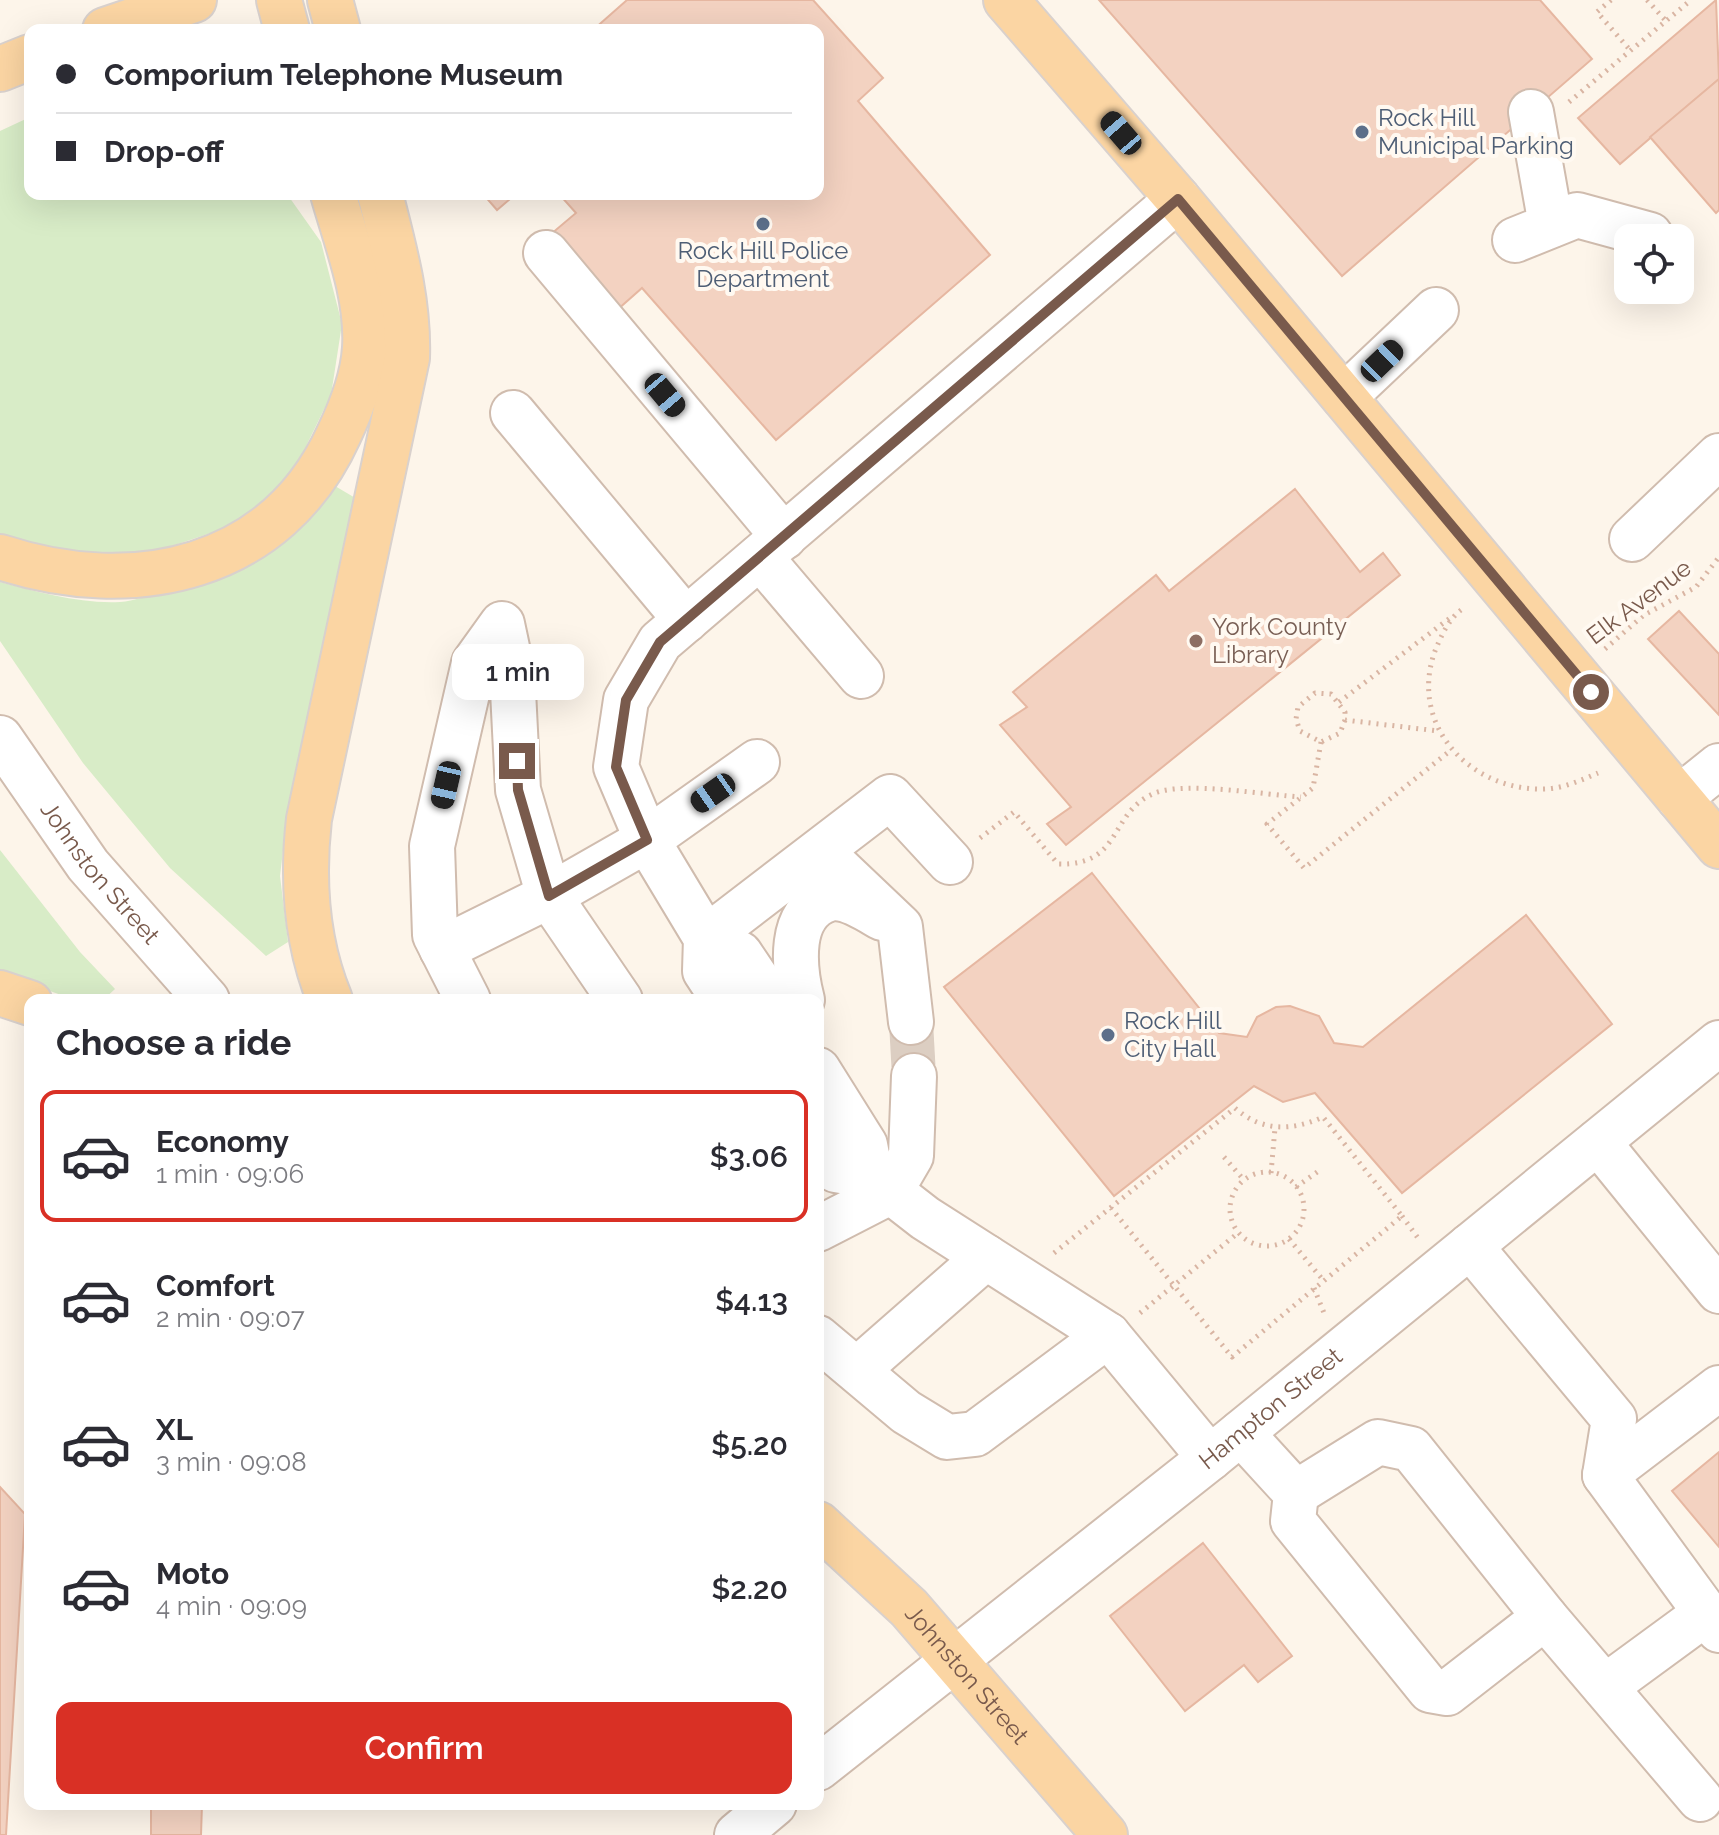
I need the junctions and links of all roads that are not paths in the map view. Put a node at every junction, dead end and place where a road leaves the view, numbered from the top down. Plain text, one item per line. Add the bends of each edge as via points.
1 (194, 0) edge
2 (279, 0) edge
3 (330, 0) edge
4 (1006, 0) edge
5 (123, 24) edge
6 (285, 24) edge
7 (336, 24) edge
8 (24, 59) edge
9 (0, 69) edge
10 (24, 83) edge
11 (0, 85) edge
12 (1533, 121) road end
13 (1178, 199) junction
14 (319, 200) edge
15 (335, 200) edge
16 (382, 200) edge
17 (1614, 225) edge
18 (546, 253) dead end
19 (354, 267) junction
20 (1436, 310) dead end
21 (1344, 397) junction
22 (513, 413) dead end
23 (1719, 456) edge
24 (1632, 539) dead end
25 (772, 547) junction
26 (0, 557) edge
27 (686, 620) junction
28 (861, 676) dead end
29 (0, 738) edge
30 (757, 762) dead end
31 (1719, 766) edge
32 (1679, 798) junction
33 (647, 840) junction
34 (1719, 846) edge
35 (821, 852) junction
36 (950, 862) road end
37 (549, 896) junction
38 (900, 927) junction
39 (706, 938) junction
40 (442, 949) junction
41 (0, 993) edge
42 (202, 994) edge
43 (328, 994) edge
44 (465, 994) edge
45 (616, 994) edge
46 (720, 994) edge
47 (767, 994) edge
48 (800, 994) edge
49 (24, 1001) edge
50 (911, 1022) tunnel mouth
51 (1719, 1043) edge
52 (914, 1076) tunnel mouth
53 (824, 1077) edge
54 (1598, 1142) junction
55 (824, 1151) edge
56 (881, 1184) junction
57 (824, 1225) edge
58 (1470, 1246) junction
59 (1004, 1268) junction
60 (1719, 1291) edge
61 (1108, 1335) junction
62 (824, 1343) edge
63 (857, 1370) junction
64 (1719, 1388) edge
65 (1226, 1446) junction
66 (1605, 1475) junction
67 (1296, 1493) junction
68 (824, 1530) edge
69 (1545, 1617) junction
70 (1712, 1622) edge
71 (955, 1659) junction
72 (1605, 1687) junction
73 (824, 1763) edge
74 (1700, 1799) dead end
75 (1099, 1833) edge

1 - 5 main road
2 - 6 main road
3 - 7 main road
4 - 13 main road
8 - 9 main road
10 - 11 main road
12 - 17 street via 1533,233 1577,215
13 - 21 main road
13 - 25 street
14 - 19 main road
15 - 19 main road
16 - 43 main road via 400,274 407,358 304,859 306,907
18 - 25 street
19 - 26 main road via 365,347 358,387 328,460 276,522 206,562 124,577 78,577
20 - 21 street
21 - 32 main road
22 - 27 street
23 - 24 street
25 - 27 street
25 - 28 street
27 - 33 street via 660,642 626,700 616,767
29 - 42 street, Johnston Street via 88,865
30 - 33 street
31 - 32 street
32 - 34 main road
33 - 37 street
33 - 39 street
35 - 36 street via 890,797
35 - 38 street
35 - 39 street
37 - 40 street
37 - 40 street via 518,790 512,671 502,624 474,663 432,846 435,935
37 - 45 street
38 - 48 street via 854,903 831,898 815,907 804,920 794,952
38 - 50 street
39 - 46 street via 705,971
39 - 47 street via 740,954
40 - 44 street
41 - 49 main road
51 - 54 street, Hampton Street
52 - 56 street via 911,1156
53 - 56 street via 865,1145
54 - 58 street, Hampton Street
54 - 60 street
55 - 56 street via 836,1170
56 - 57 street
56 - 59 street
58 - 65 street, Hampton Street
58 - 66 street via 1614,1419
59 - 61 street
59 - 63 street
61 - 63 street via 975,1434 947,1437 906,1412
61 - 65 street
62 - 63 street
64 - 66 street
65 - 67 street
65 - 71 street, Hampton Street
66 - 70 street
67 - 69 street via 1378,1442 1411,1449
67 - 69 street via 1293,1521 1430,1690 1447,1693
68 - 71 main road, Johnston Street
69 - 72 street
70 - 72 street
71 - 73 street, Hampton Street
71 - 75 main road, Johnston Street
72 - 74 street

